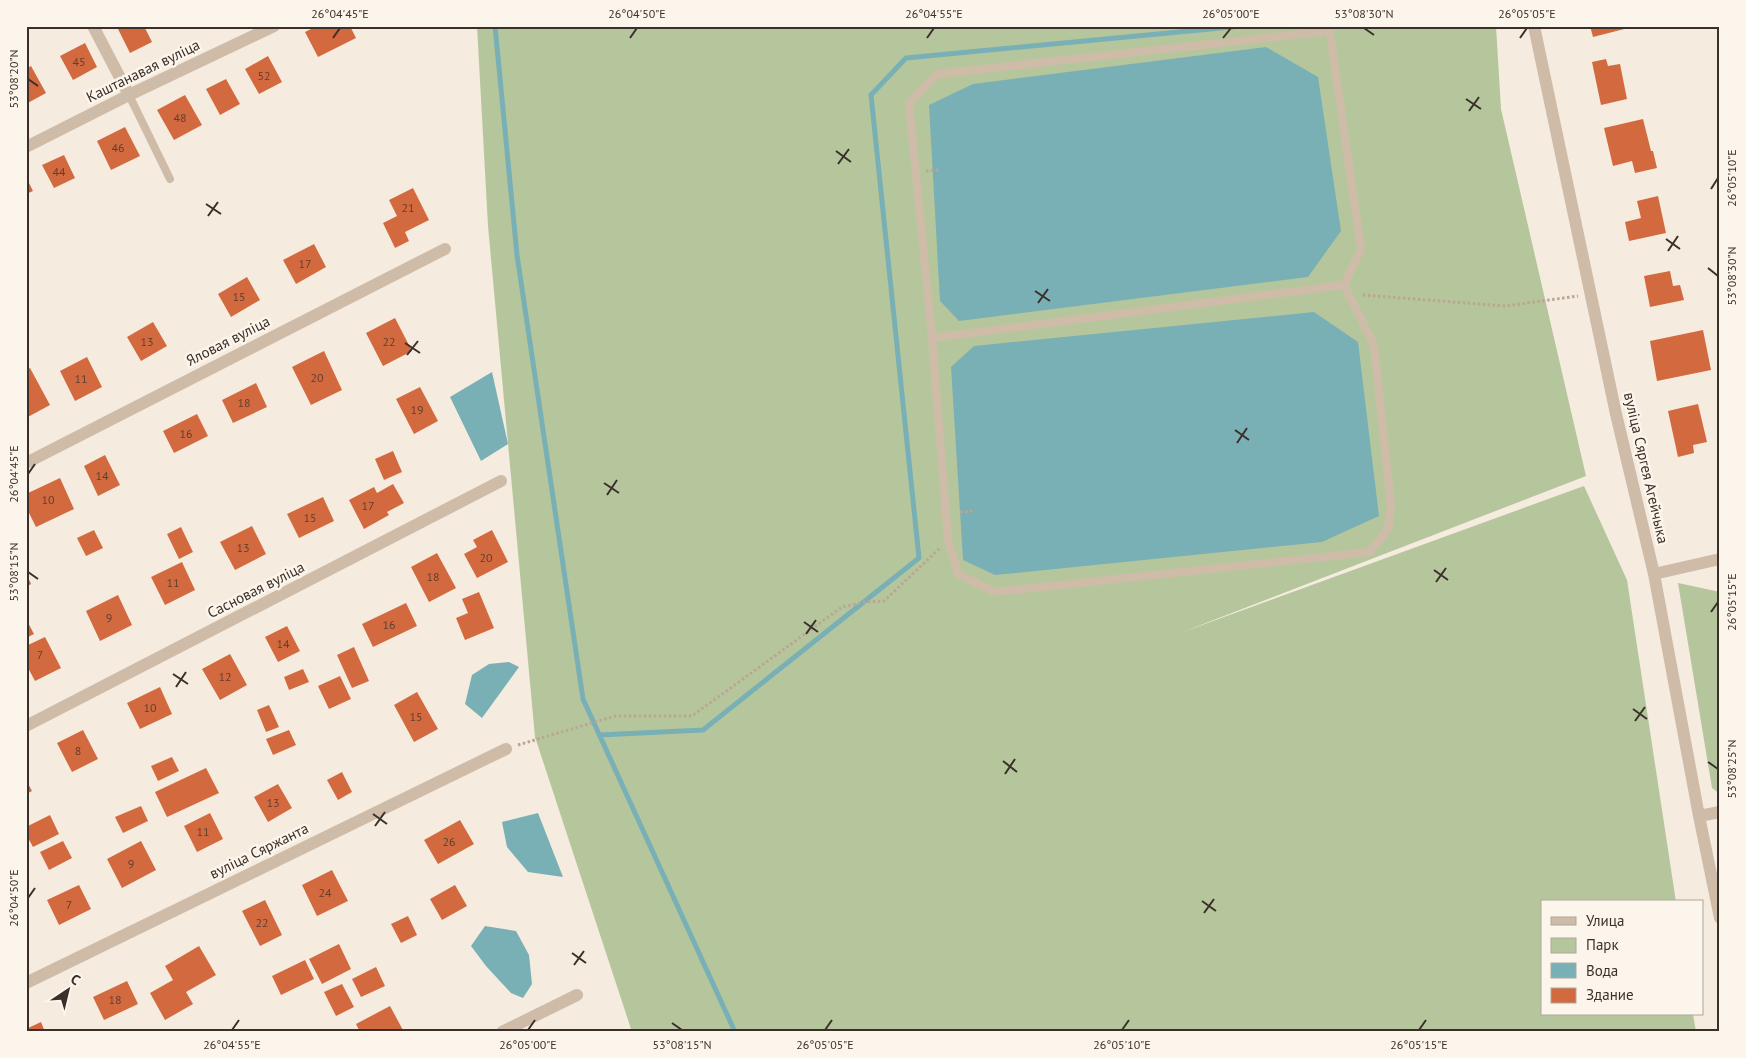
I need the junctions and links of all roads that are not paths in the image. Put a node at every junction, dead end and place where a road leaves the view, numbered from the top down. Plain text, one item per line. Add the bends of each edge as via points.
1 (93, 26) edge
2 (274, 26) edge
3 (1534, 26) edge
4 (1329, 28) edge
5 (129, 95) junction
6 (26, 147) edge
7 (170, 179) dead end
8 (445, 249) dead end
9 (1344, 285) junction
10 (932, 338) junction
11 (26, 462) edge
12 (501, 482) dead end
13 (1720, 558) edge
14 (1654, 574) junction
15 (26, 726) edge
16 (506, 749) road end
17 (1720, 812) edge
18 (1699, 816) junction
19 (1720, 918) edge
20 (26, 983) edge
21 (577, 995) dead end
22 (502, 1032) edge

1 - 5 street
2 - 5 street, Каштанавая вуліца
3 - 14 street, вуліца Сяргея Агейчыка via 1616,414
4 - 9 lane via 1361,249
4 - 10 lane via 937,74 908,104
5 - 6 street, Каштанавая вуліца
5 - 7 lane
8 - 11 street, Яловая вуліца
9 - 10 lane
9 - 10 lane via 1374,345 1391,506 1388,529 1370,552 994,592 958,574 948,540
12 - 15 street, Сасновая вуліца
13 - 14 street
14 - 18 street, вуліца Сяргея Агейчыка
16 - 20 street, вуліца Сяржанта
17 - 18 street
18 - 19 street, вуліца Сяргея Агейчыка
21 - 22 street

